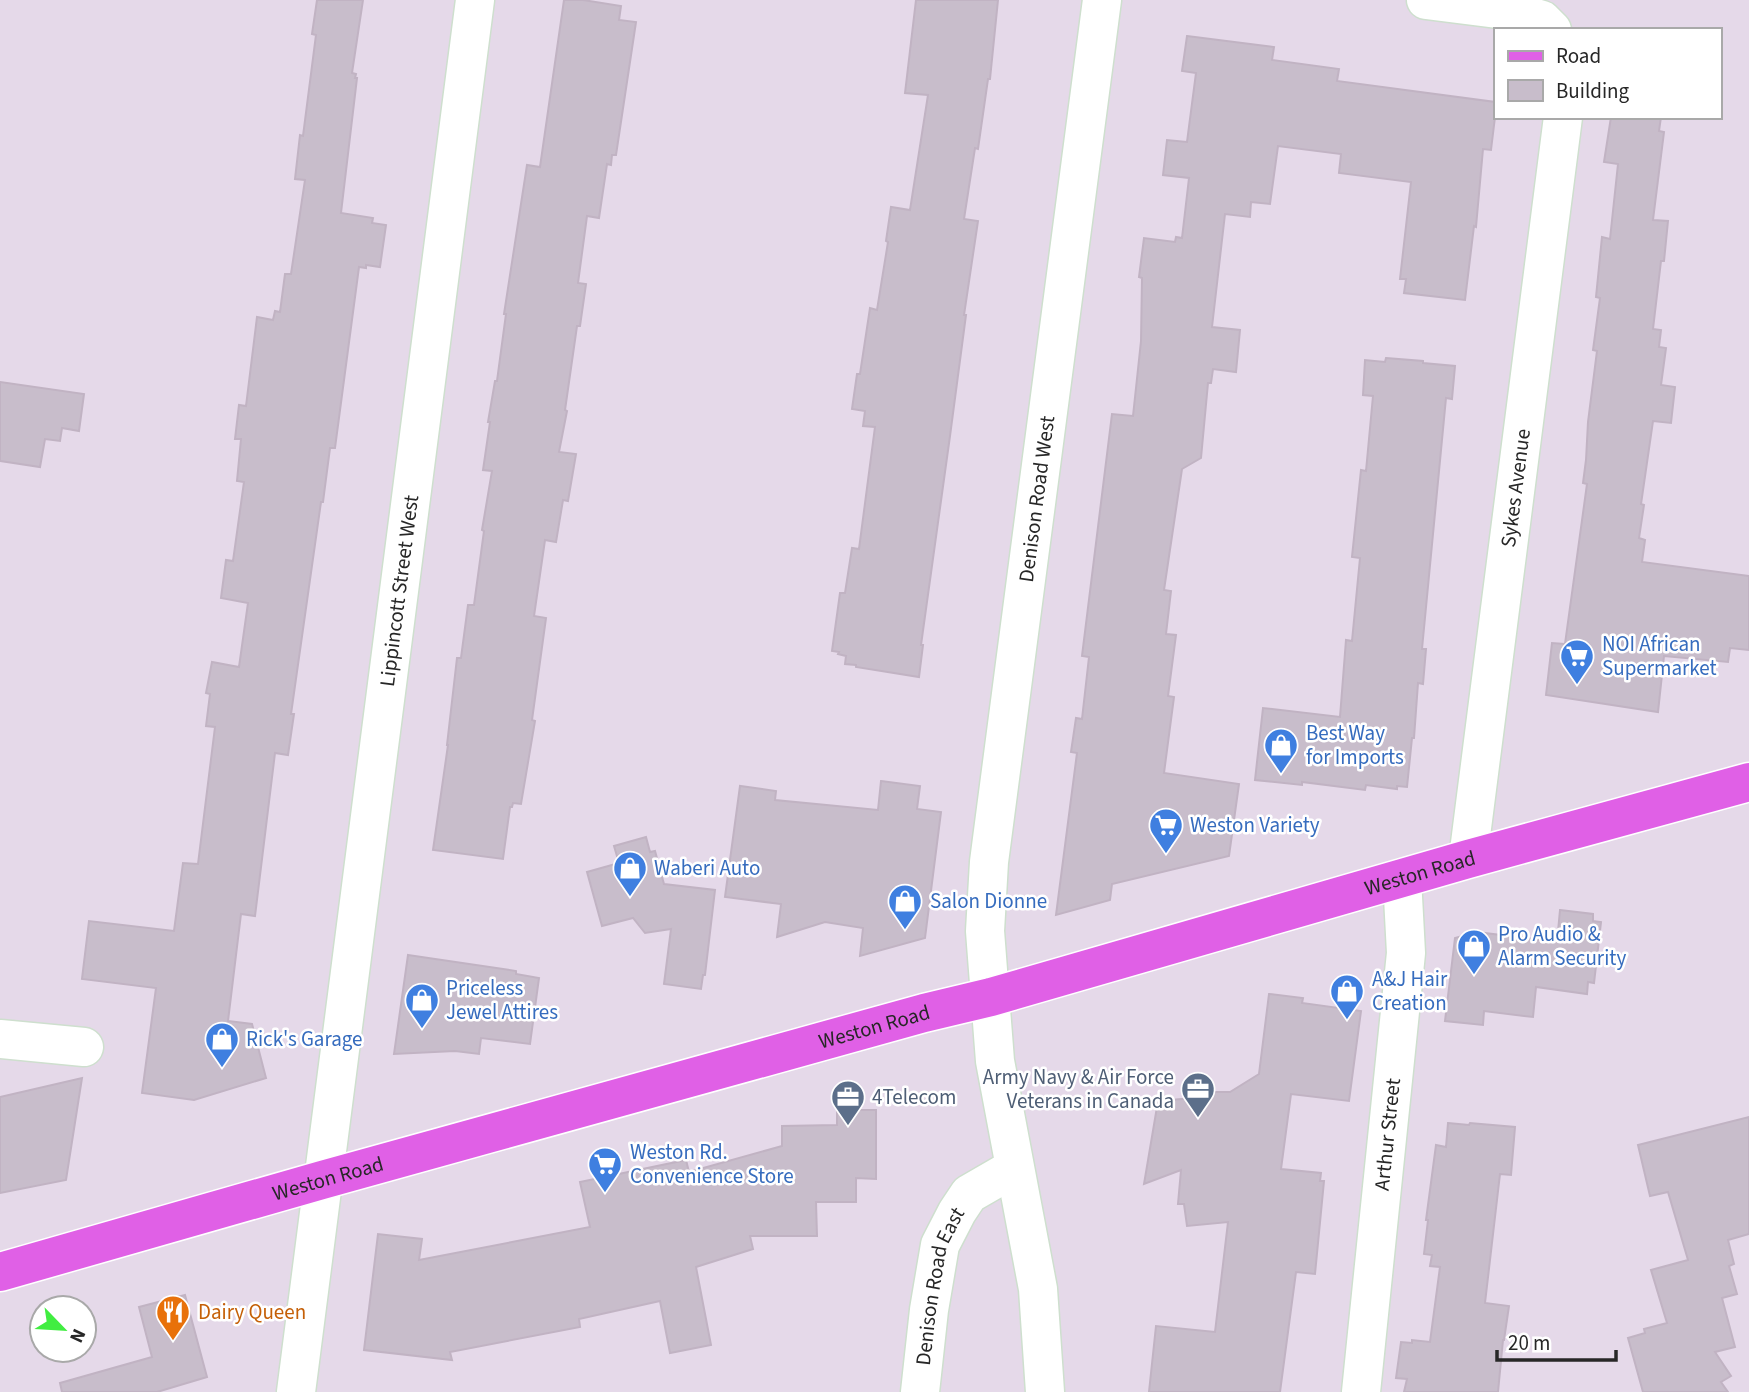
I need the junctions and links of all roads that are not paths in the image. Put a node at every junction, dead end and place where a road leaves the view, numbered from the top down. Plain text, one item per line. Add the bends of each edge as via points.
1 (475, 0) edge
2 (1102, 0) edge
3 (1426, 0) edge
4 (1550, 28) edge
5 (1563, 119) edge
6 (1749, 782) edge
7 (1468, 859) junction
8 (1402, 878) junction
9 (991, 997) junction
10 (0, 1039) edge
11 (84, 1047) dead end
12 (1014, 1168) junction
13 (322, 1180) junction
14 (0, 1272) edge
15 (296, 1392) edge
16 (920, 1392) edge
17 (1045, 1392) edge
18 (1361, 1392) edge

1 - 13 street, Lippincott Street West
2 - 9 street, Denison Road West via 989,862 985,931
3 - 4 street via 1513,11 1542,20
5 - 7 street, Sykes Avenue
6 - 7 main road, Weston Road
7 - 8 main road, Weston Road
8 - 9 main road, Weston Road
8 - 18 street, Arthur Street via 1406,953
9 - 12 street via 995,1060
9 - 13 main road, Weston Road
10 - 11 street
12 - 16 street, Denison Road East via 969,1194 940,1245
12 - 17 street via 1038,1289
13 - 14 main road, Weston Road
13 - 15 street, Lippincott Street West

